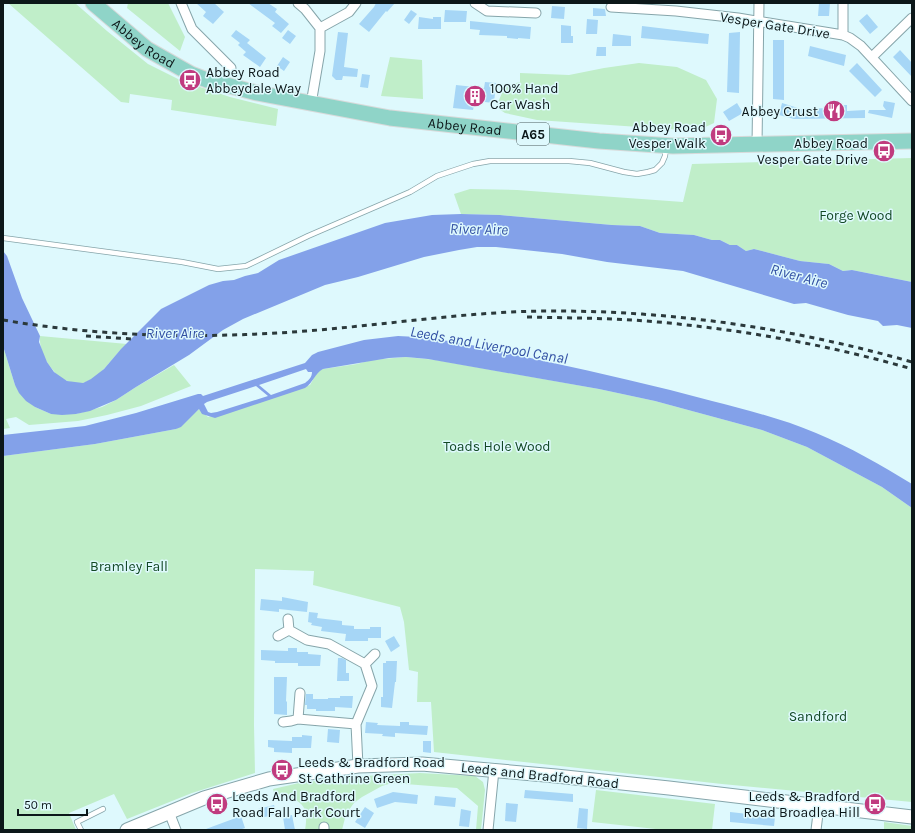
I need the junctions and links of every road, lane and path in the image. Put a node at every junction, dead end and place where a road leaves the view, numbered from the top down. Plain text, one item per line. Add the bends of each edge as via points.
1 (180, 3) edge
2 (298, 3) edge
3 (356, 3) edge
4 (476, 3) edge
5 (759, 3) edge
6 (843, 3) edge
7 (95, 4) edge
8 (610, 6) dead end
9 (676, 7) edge
10 (536, 13) dead end
11 (912, 18) edge
12 (759, 21) junction
13 (320, 28) junction
14 (843, 35) junction
15 (872, 57) junction
16 (231, 68) dead end
17 (912, 101) edge
18 (311, 104) junction
19 (912, 141) edge
20 (666, 145) junction
21 (757, 145) junction
22 (3, 238) edge
23 (288, 619) dead end
24 (290, 630) junction
25 (278, 636) dead end
26 (375, 654) dead end
27 (365, 664) junction
28 (300, 693) dead end
29 (298, 719) junction
30 (282, 722) dead end
31 (356, 724) junction
32 (358, 766) junction
33 (494, 770) junction
34 (819, 806) junction
35 (103, 809) dead end
36 (169, 812) junction
37 (912, 817) edge
38 (489, 828) edge
39 (81, 830) edge
40 (128, 830) edge
41 (176, 830) edge
42 (816, 830) edge

1 - 16 street via 192,29
2 - 13 street
3 - 13 street via 349,12
4 - 10 street via 487,11
5 - 12 street
6 - 14 street
7 - 18 main road, Abbey Road / A65 via 147,49 191,74 234,87
8 - 9 street, Vesper Gate Drive
9 - 12 street, Vesper Gate Drive
11 - 15 street
12 - 14 street, Vesper Gate Drive
12 - 21 street
13 - 18 street via 320,51
14 - 15 street, Vesper Gate Drive via 857,42
15 - 17 street, Vesper Gate Drive
18 - 20 main road, Abbey Road / A65 via 404,120 599,141
19 - 21 main road, Abbey Road / A65
20 - 21 main road, Abbey Road / A65
20 - 22 lane via 662,163 655,170 643,173 624,172 590,163 569,161 490,161 473,164 437,176 410,192 246,266 218,269
23 - 24 street
24 - 25 street
24 - 27 street via 307,640 329,644
26 - 27 street
27 - 31 street via 372,686
28 - 29 street
29 - 30 street
29 - 31 street
31 - 32 street
32 - 33 main road, Leeds and Bradford Road via 422,764
32 - 36 main road, Leeds and Bradford Road via 269,779 204,798
33 - 34 main road, Leeds and Bradford Road
33 - 38 street
34 - 37 main road, Leeds and Bradford Road
34 - 42 street
35 - 39 lane via 77,822
36 - 40 main road, Leeds and Bradford Road
36 - 41 street

